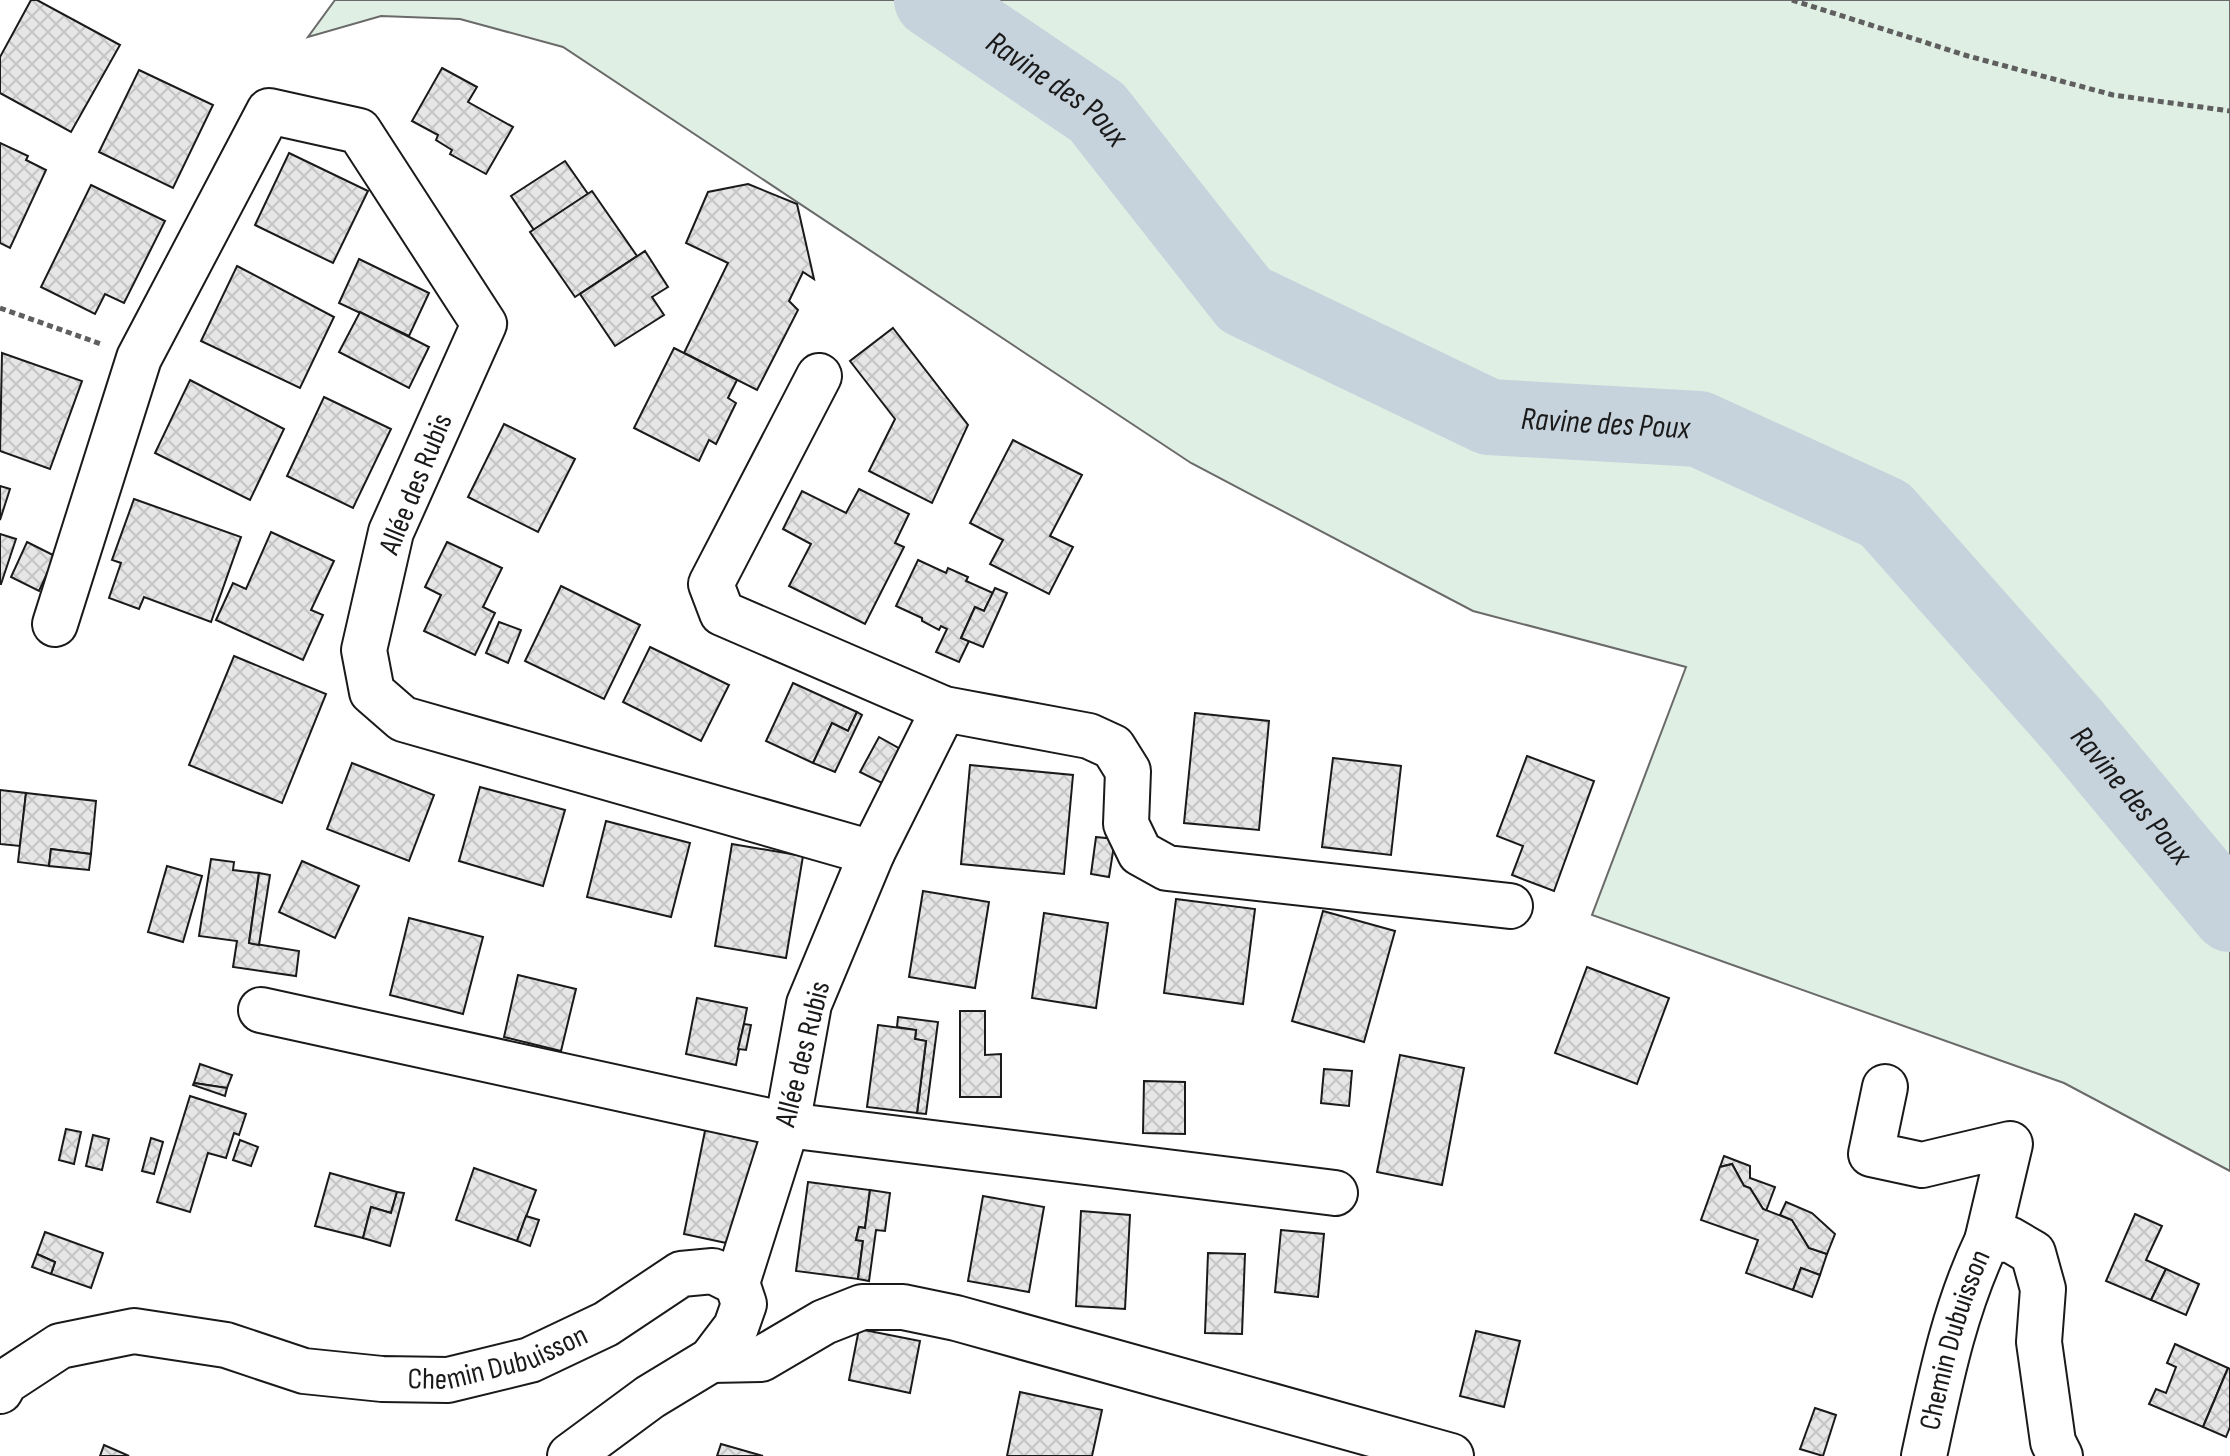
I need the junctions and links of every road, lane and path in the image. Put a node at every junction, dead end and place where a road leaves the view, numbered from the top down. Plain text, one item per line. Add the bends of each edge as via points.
1 (1792, 0) edge
2 (2230, 111) edge
3 (0, 308) edge
4 (139, 358) junction
5 (819, 376) dead end
6 (55, 624) dead end
7 (944, 709) junction
8 (872, 853) junction
9 (1510, 906) dead end
10 (261, 1010) dead end
11 (1885, 1087) dead end
12 (787, 1125) junction
13 (1335, 1193) dead end
14 (1987, 1241) junction
15 (737, 1283) junction
16 (711, 1360) junction
17 (0, 1391) edge
18 (570, 1456) edge
19 (1451, 1456) edge
20 (1924, 1456) edge
21 (2060, 1456) edge

1 - 2 path via 2113,95
3 - 4 path
4 - 6 street, Allée des Rubis
4 - 8 street, Allée des Rubis via 269,111 359,131 484,324 391,532 364,650 372,692 403,719
5 - 7 street via 711,584 722,613
7 - 8 street
7 - 9 street via 1089,736 1113,747 1128,771 1126,824 1140,853 1167,868
8 - 12 street, Allée des Rubis via 809,1004
10 - 12 street
11 - 14 street via 1871,1154 1922,1165 2010,1144
12 - 13 street
12 - 15 street, Allée des Rubis
14 - 20 street, Chemin Dubuisson via 1951,1333
14 - 21 street, Chemin Dubuisson via 2009,1239 2033,1253 2043,1289 2039,1342 2053,1442
15 - 16 street via 744,1304 736,1327
15 - 17 street, Chemin Dubuisson via 713,1271 681,1274 606,1324 530,1360 448,1380 304,1371 226,1345 134,1331 60,1346 5,1382
16 - 18 street
16 - 19 street via 761,1359 824,1322 862,1307 903,1307

